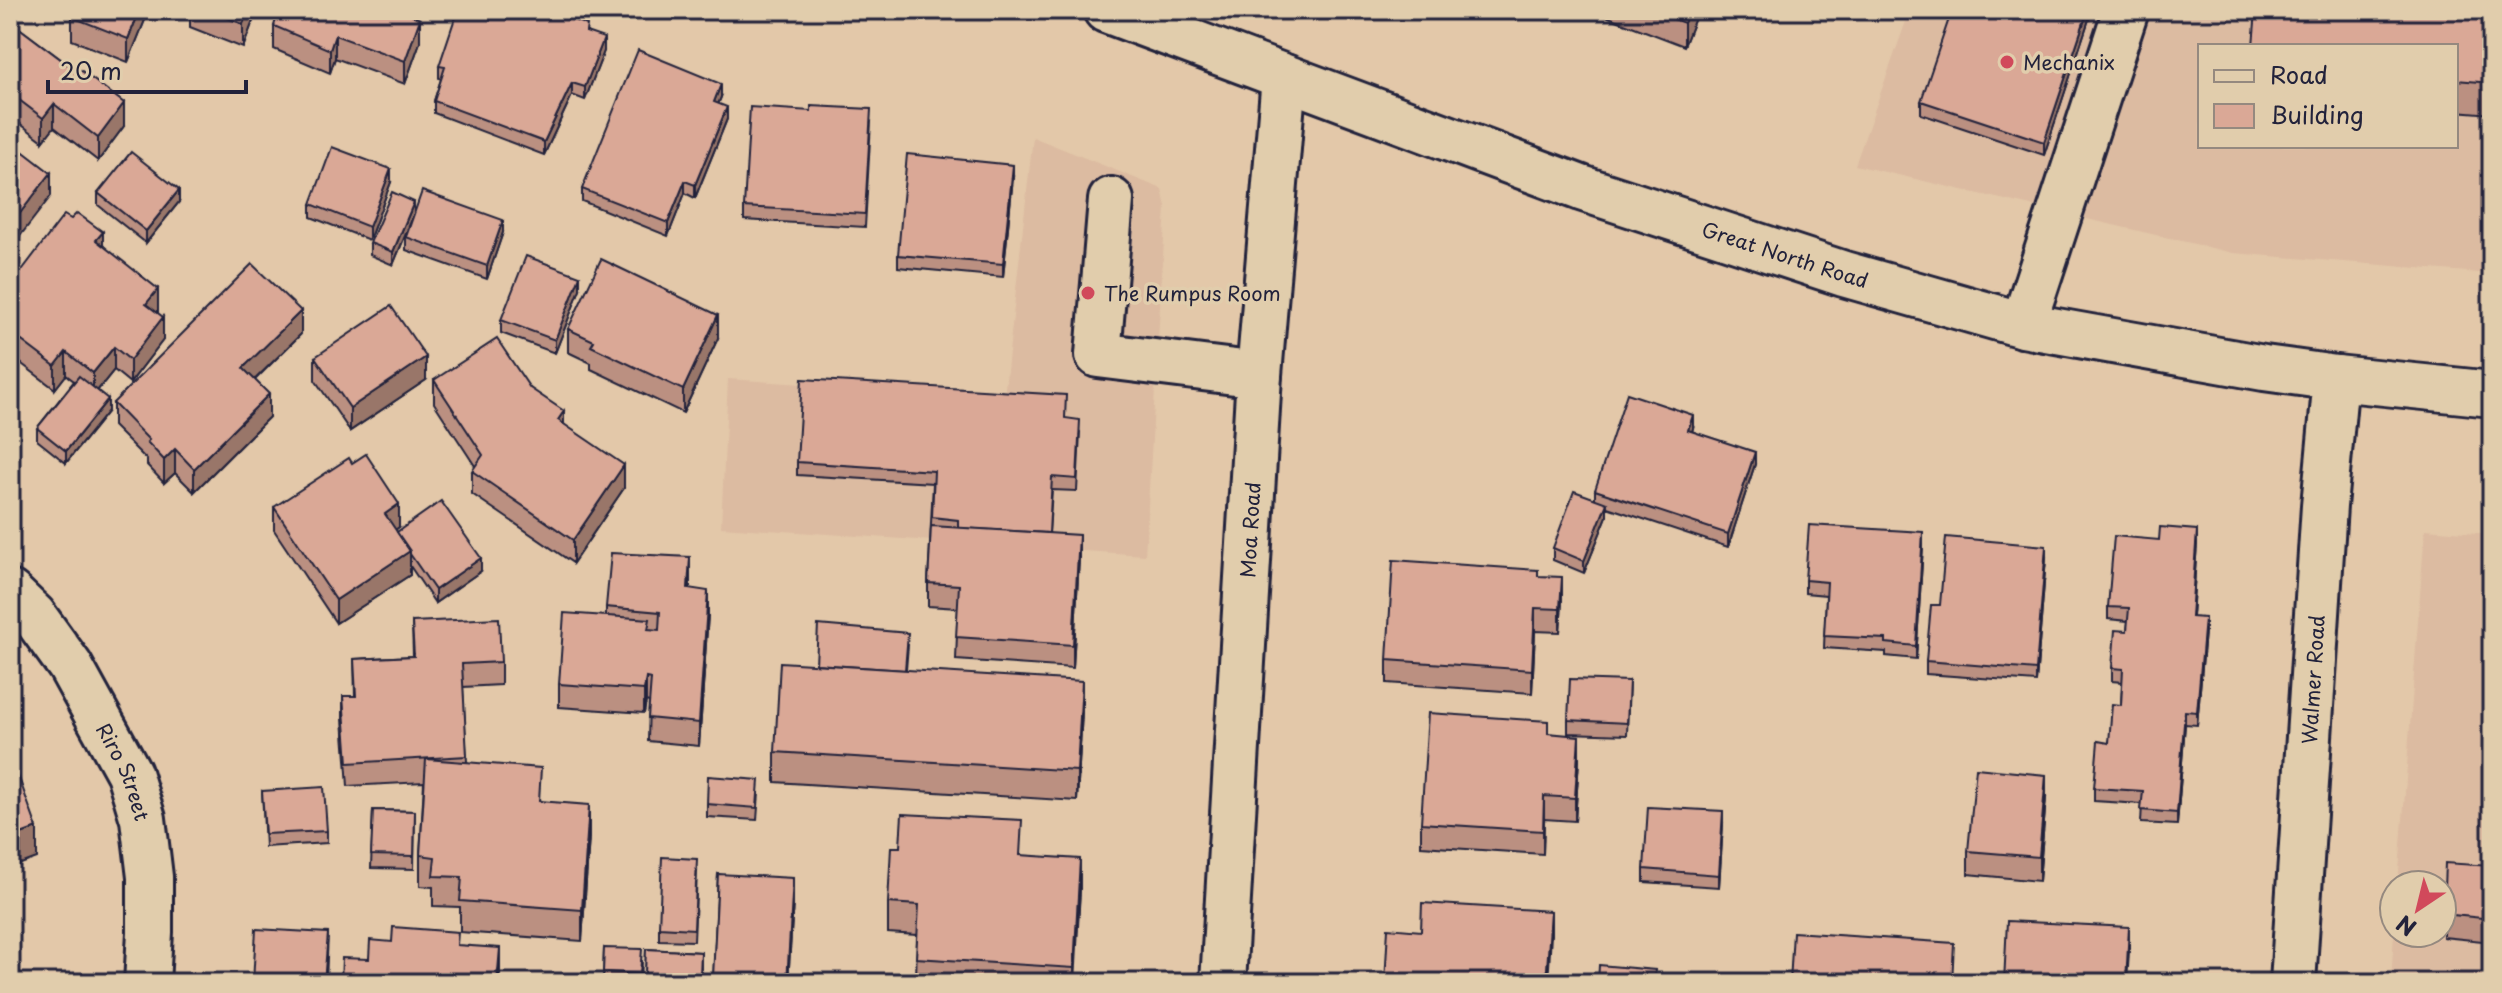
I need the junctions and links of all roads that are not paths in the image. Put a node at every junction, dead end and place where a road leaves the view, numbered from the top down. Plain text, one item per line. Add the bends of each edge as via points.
1 (1106, 10) edge
2 (2126, 10) edge
3 (1284, 77) junction
4 (1111, 200) dead end
5 (2023, 325) junction
6 (1259, 375) junction
7 (2336, 378) junction
8 (2492, 394) edge
9 (10, 593) edge
10 (147, 983) edge
11 (1223, 983) edge
12 (2293, 983) edge

1 - 3 street, Great North Road
2 - 5 street
3 - 5 street, Great North Road via 1581,188 1844,274
3 - 6 street, Moa Road
4 - 6 street via 1098,355
5 - 7 street, Great North Road
6 - 11 street, Moa Road
7 - 8 street, Great North Road
7 - 12 street, Walmer Road
9 - 10 street, Riro Street via 70,666 129,773 143,819 150,877

